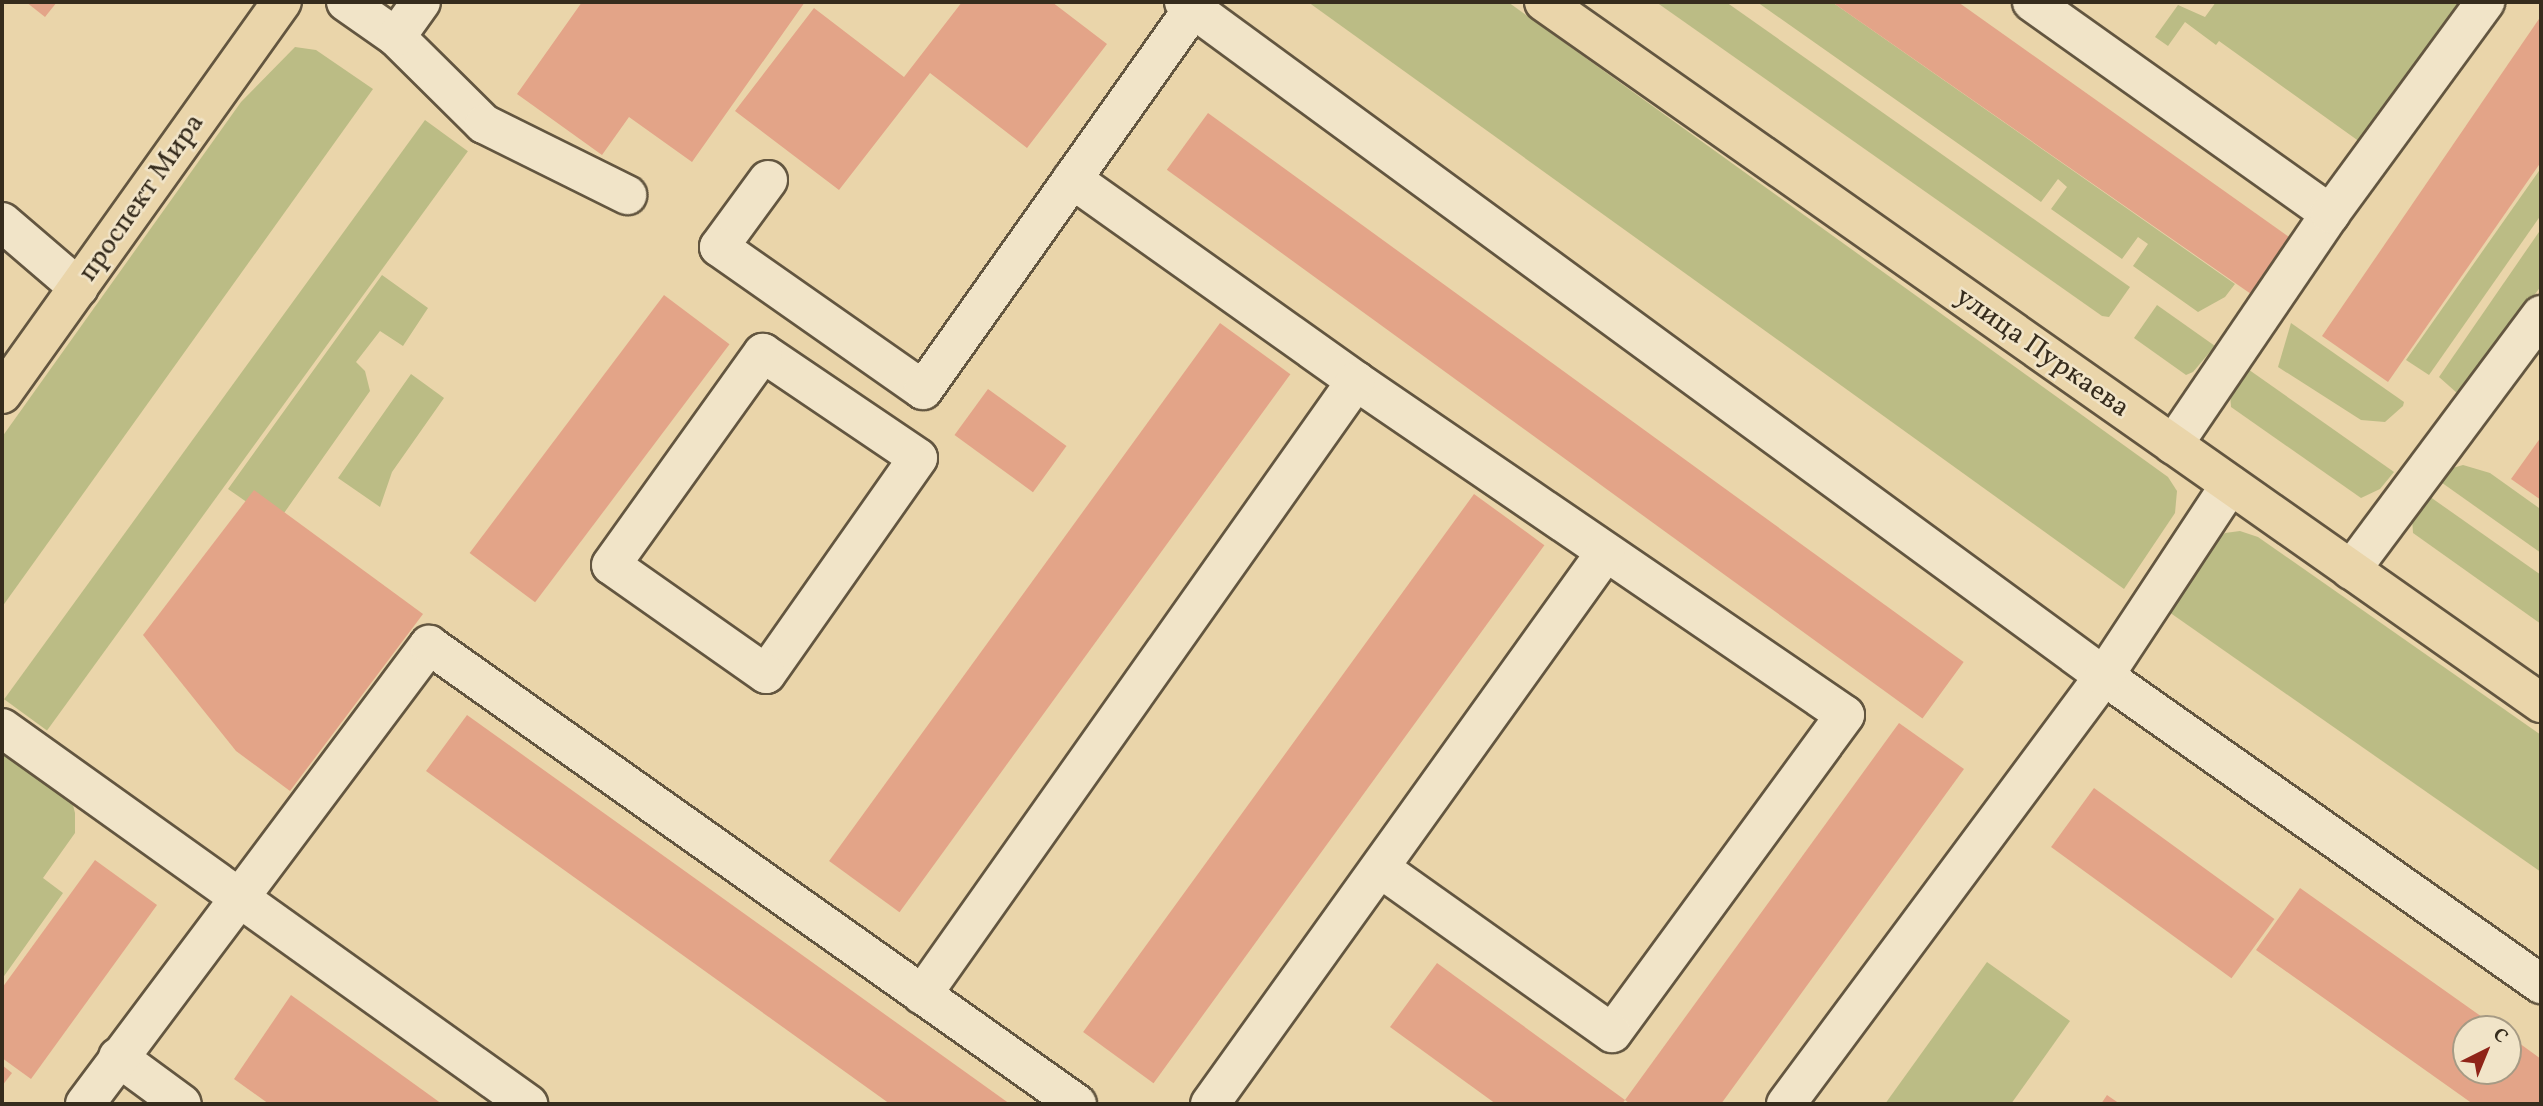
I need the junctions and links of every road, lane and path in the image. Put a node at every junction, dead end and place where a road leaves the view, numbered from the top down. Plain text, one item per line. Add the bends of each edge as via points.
1 (282, 2) edge
2 (346, 2) edge
3 (421, 2) edge
4 (1544, 2) edge
5 (2032, 2) edge
6 (2485, 2) edge
7 (1192, 4) edge
8 (396, 37) junction
9 (1072, 179) junction
10 (768, 180) dead end
11 (627, 195) dead end
12 (2330, 214) junction
13 (2, 222) edge
14 (79, 288) junction
15 (2541, 315) edge
16 (1356, 381) junction
17 (923, 390) junction
18 (2, 394) edge
19 (2173, 445) junction
20 (918, 458) junction
21 (2230, 485) junction
22 (1605, 553) junction
23 (2351, 570) junction
24 (2104, 676) junction
25 (2541, 703) edge
26 (2, 728) edge
27 (1381, 869) junction
28 (238, 894) junction
29 (2541, 984) edge
30 (922, 995) junction
31 (118, 1057) junction
32 (85, 1104) edge
33 (182, 1104) edge
34 (528, 1104) edge
35 (1077, 1104) edge
36 (1210, 1104) edge
37 (1786, 1104) edge

1 - 14 main road, проспект Мира
2 - 8 lane
3 - 8 lane
4 - 19 main road, улица Пуркаева
5 - 12 lane
6 - 12 lane
7 - 9 lane
7 - 24 lane
8 - 11 lane via 484,124
9 - 16 lane
9 - 17 lane
10 - 17 lane via 719,247
12 - 19 lane
13 - 14 lane
14 - 18 main road, проспект Мира
15 - 23 lane
16 - 22 lane
16 - 30 lane
17 - 20 lane via 902,418
19 - 21 main road, улица Пуркаева
20 - 20 lane via 766,674 611,565 763,353
21 - 23 main road, улица Пуркаева
21 - 24 lane
22 - 27 lane
22 - 27 lane via 1845,715 1612,1033
23 - 25 main road, улица Пуркаева
24 - 29 lane
24 - 37 lane
26 - 28 lane
27 - 36 lane
28 - 30 lane via 293,831 429,645
28 - 31 lane
28 - 34 lane
30 - 35 lane
31 - 32 lane
31 - 33 lane

